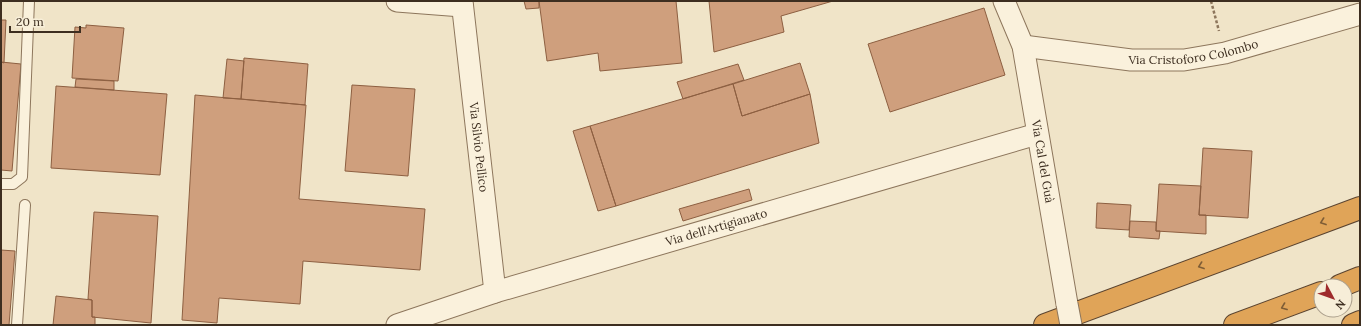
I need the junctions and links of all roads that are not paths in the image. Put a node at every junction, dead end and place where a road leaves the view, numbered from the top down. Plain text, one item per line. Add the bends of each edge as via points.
1 (29, 1) edge
2 (397, 1) edge
3 (1004, 1) edge
4 (462, 3) edge
5 (1360, 14) edge
6 (1023, 46) junction
7 (1037, 134) junction
8 (1, 184) edge
9 (26, 205) dead end
10 (1360, 208) edge
11 (495, 292) junction
12 (1313, 296) edge
13 (1360, 322) edge
14 (16, 325) edge
15 (397, 325) edge
16 (1045, 325) edge
17 (1071, 325) edge
18 (1236, 325) edge
19 (1353, 325) edge

1 - 8 lane via 22,178 13,184
2 - 4 street
3 - 6 street, Via Cal del Guà
4 - 11 street, Via Silvio Pellico
5 - 6 street, Via Cristoforo Colombo via 1225,52 1184,60 1131,60
6 - 7 street, Via Cal del Guà
7 - 11 street, Via dell'Artigianato
7 - 17 street, Via Cal del Guà, bridge
9 - 14 lane
10 -> 16 highway
11 - 15 street, Via dell'Artigianato
12 -> 18 highway
13 - 19 highway

